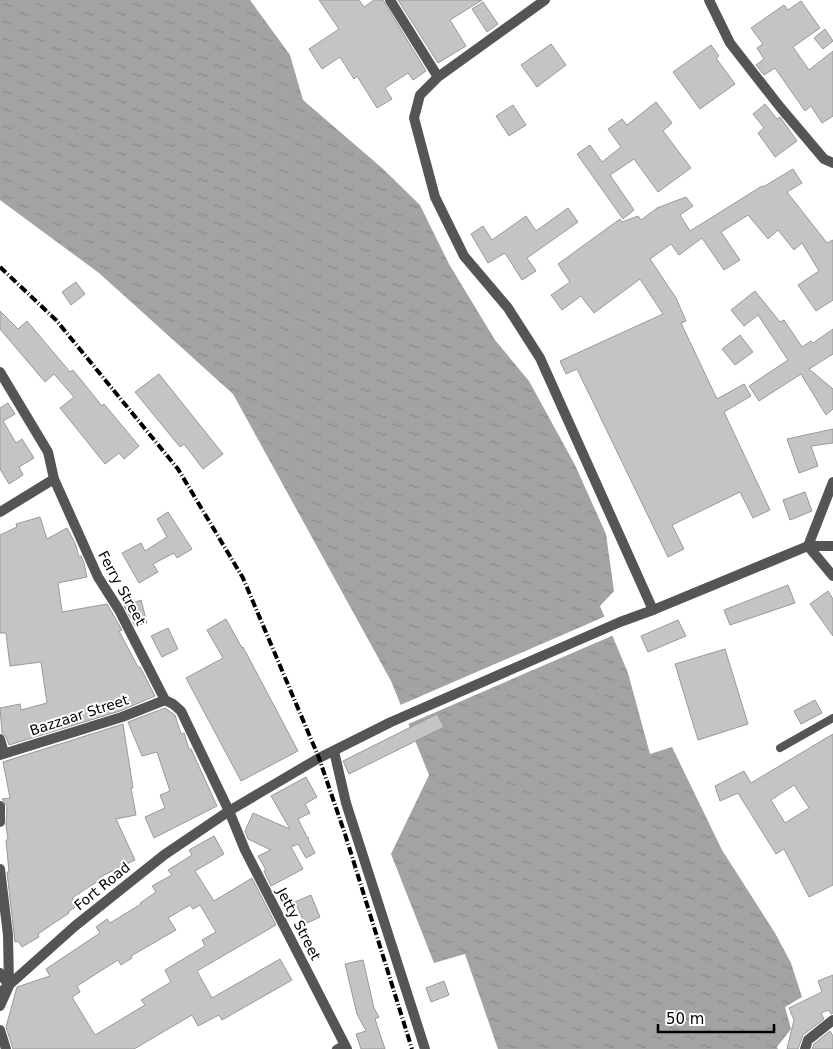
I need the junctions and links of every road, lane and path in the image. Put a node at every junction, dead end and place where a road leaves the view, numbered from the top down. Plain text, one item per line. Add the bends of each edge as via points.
1 (390, 0) edge
2 (545, 0) edge
3 (709, 0) edge
4 (438, 76) junction
5 (833, 163) edge
6 (0, 372) edge
7 (54, 479) junction
8 (833, 482) edge
9 (0, 512) edge
10 (808, 546) junction
11 (833, 546) edge
12 (833, 576) edge
13 (653, 610) junction
14 (165, 700) junction
15 (833, 718) edge
16 (0, 739) edge
17 (780, 748) dead end
18 (334, 751) junction
19 (2, 754) edge
20 (0, 806) edge
21 (229, 811) junction
22 (0, 822) edge
23 (0, 869) edge
24 (0, 973) edge
25 (9, 986) junction
26 (0, 992) edge
27 (0, 1006) edge
28 (833, 1020) edge
29 (0, 1030) edge
30 (343, 1047) edge
31 (6, 1049) edge
32 (425, 1049) edge
33 (805, 1049) edge

1 - 4 street
2 - 4 street
3 - 5 street via 730,43 824,159
4 - 13 street via 420,95 414,118 435,197 464,256 508,308 540,358
6 - 7 street, Ferry Street via 48,452
7 - 9 street
7 - 14 street, Ferry Street via 98,577 119,610
8 - 10 street
10 - 11 street
10 - 12 street
10 - 13 street, Fort Road
13 - 18 street, Fort Road via 391,722
14 - 19 street, Bazzaar Street via 122,717
14 - 21 street, Ferry Street via 181,711
15 - 17 lane
16 - 19 street
18 - 21 street, Fort Road
18 - 32 street via 346,803
20 - 22 street
21 - 25 street, Fort Road via 164,855 75,926
21 - 30 street, Jetty Street via 245,850
23 - 25 street via 8,935
24 - 25 street
25 - 26 street, Fort Road
25 - 27 street
28 - 33 street via 808,1040
29 - 31 street

